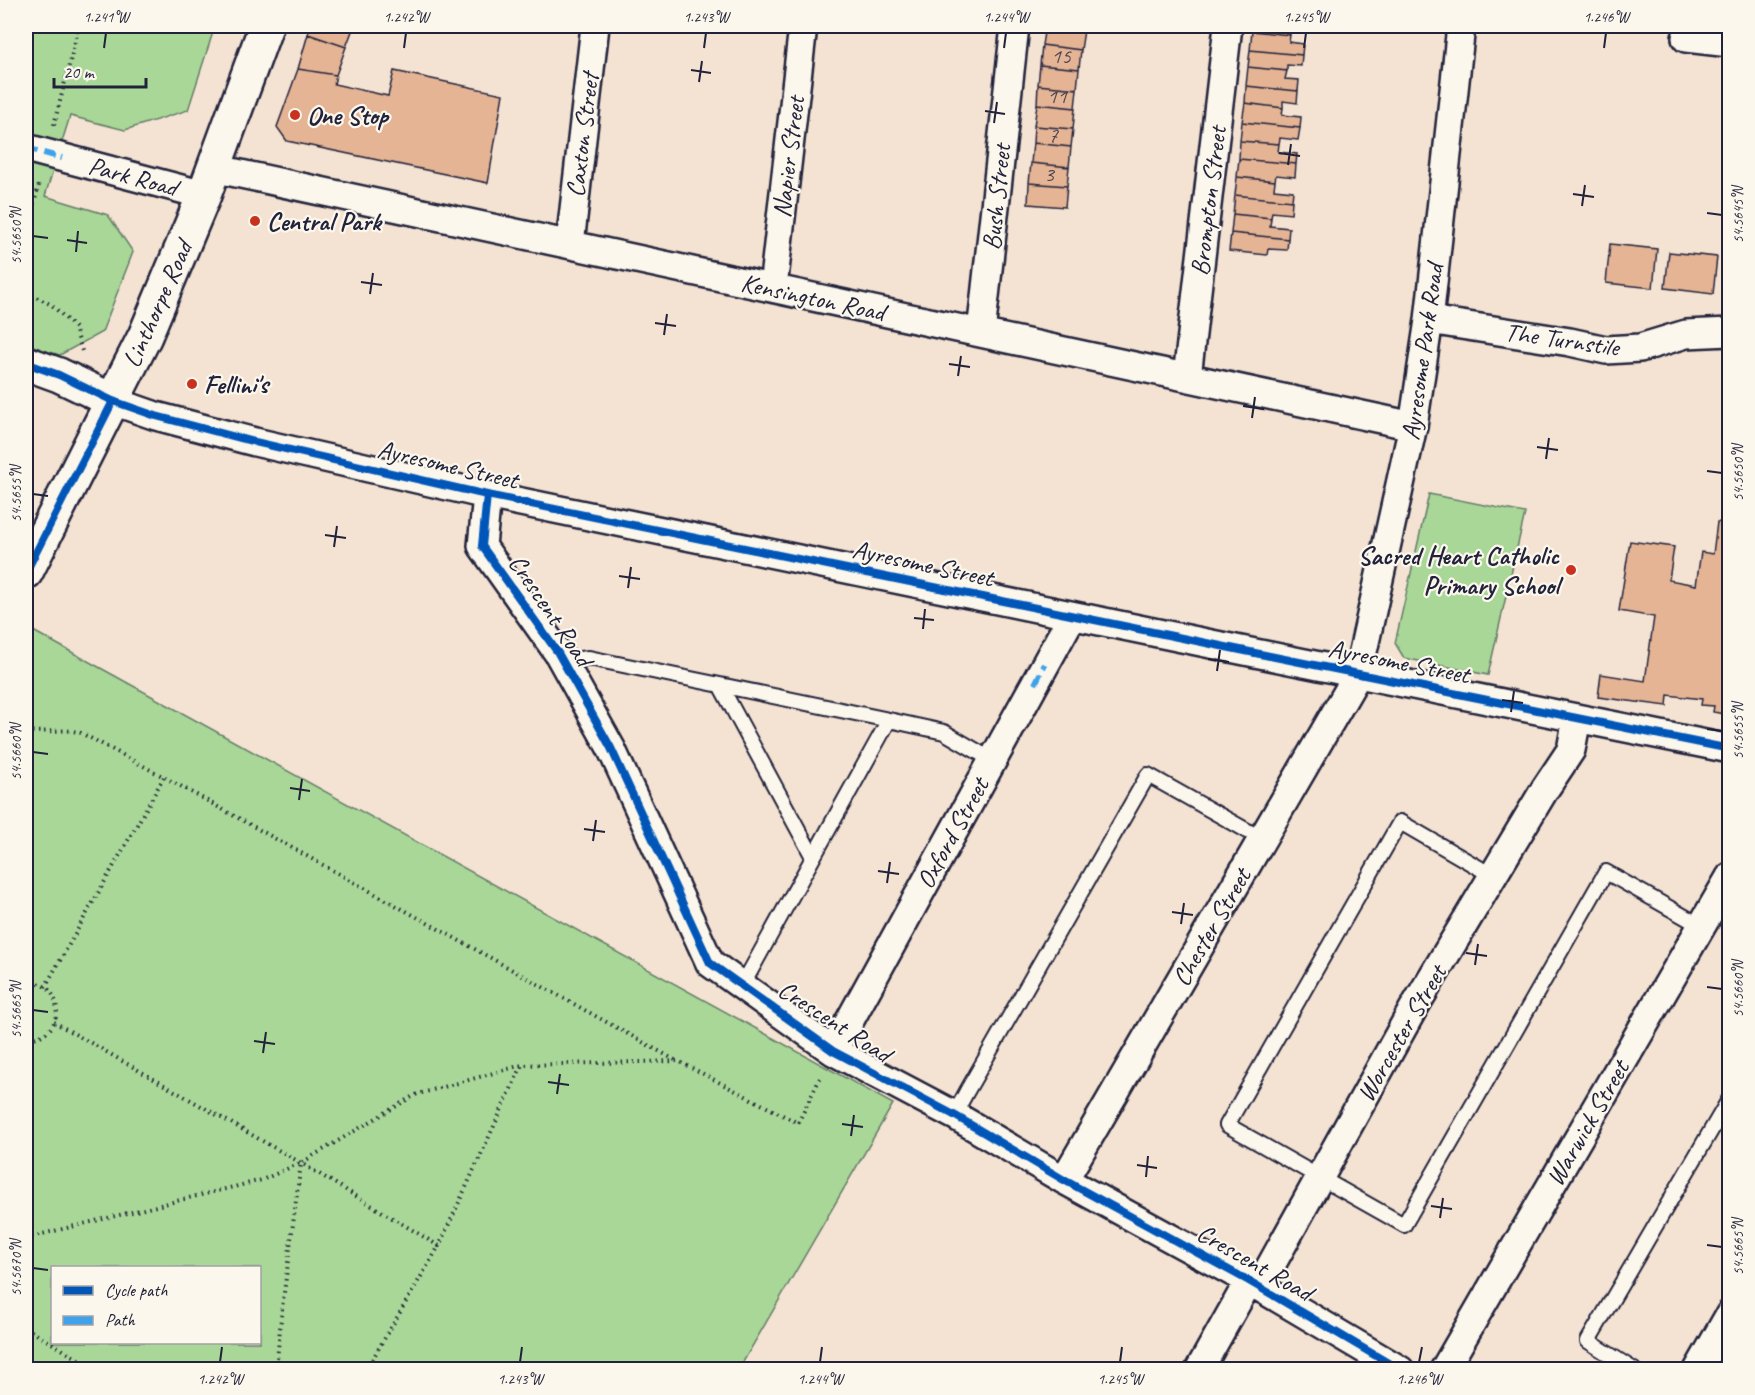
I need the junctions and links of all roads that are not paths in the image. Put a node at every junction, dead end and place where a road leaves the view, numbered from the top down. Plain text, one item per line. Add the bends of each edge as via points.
1 (266, 26) edge
2 (595, 26) edge
3 (803, 26) edge
4 (1015, 26) edge
5 (1228, 26) edge
6 (1461, 26) edge
7 (1686, 38) dead end
8 (1730, 43) edge
9 (26, 148) edge
10 (209, 181) junction
11 (570, 244) junction
12 (773, 288) junction
13 (1430, 320) junction
14 (1730, 332) edge
15 (981, 333) junction
16 (26, 363) edge
17 (1188, 377) junction
18 (113, 401) junction
19 (1413, 426) junction
20 (487, 495) junction
21 (26, 572) edge
22 (1072, 616) junction
23 (562, 661) junction
24 (1358, 674) junction
25 (720, 685) junction
26 (1577, 718) junction
27 (889, 720) junction
28 (1730, 749) edge
29 (992, 760) junction
30 (1262, 839) junction
31 (813, 857) junction
32 (1493, 876) junction
33 (1730, 877) edge
34 (1701, 926) junction
35 (742, 986) junction
36 (833, 1051) junction
37 (1730, 1098) edge
38 (954, 1115) junction
39 (1319, 1177) junction
40 (1064, 1180) junction
41 (1254, 1284) junction
42 (1730, 1314) edge
43 (1198, 1370) edge
44 (1400, 1370) edge
45 (1444, 1370) edge
46 (1634, 1370) edge
47 (1698, 1370) edge

1 - 10 street, Linthorpe Road
2 - 11 street, Caxton Street
3 - 12 street, Napier Street
4 - 15 street, Bush Street
5 - 17 street, Brompton Street
6 - 13 street, Ayresome Park Road
7 - 8 street
9 - 10 street, Park Road via 62,158
10 - 11 street, Kensington Road
10 - 18 street, Linthorpe Road via 145,336
11 - 12 street, Kensington Road
12 - 15 street, Kensington Road
13 - 14 street, The Turnstile via 1606,350 1640,348 1686,334
13 - 19 street, Ayresome Park Road
15 - 17 street, Kensington Road
16 - 18 street
17 - 19 street, Kensington Road
18 - 20 street, Ayresome Street via 255,442
18 - 21 street, Linthorpe Road
19 - 24 street, Ayresome Park Road
20 - 22 street, Ayresome Street
20 - 23 street, Crescent Road via 482,546
22 - 24 street, Ayresome Street
22 - 29 street, Oxford Street
23 - 25 lane via 589,658
23 - 35 street, Crescent Road via 611,748 710,963
24 - 26 street, Ayresome Street
24 - 30 street, Chester Street
25 - 27 lane
25 - 31 lane
26 - 28 street, Ayresome Street
26 - 32 street, Worcester Street via 1571,750
27 - 29 lane via 944,732
27 - 31 lane
29 - 36 street, Oxford Street
30 - 38 lane via 1148,776
30 - 40 street, Chester Street
31 - 35 lane
32 - 39 street, Worcester Street
32 - 39 lane via 1400,822 1227,1125
33 - 34 street, Warwick Street
34 - 39 lane via 1606,872 1404,1226
34 - 45 street, Warwick Street
35 - 36 street, Crescent Road
36 - 38 street, Crescent Road
37 - 46 lane via 1587,1341
38 - 40 street, Crescent Road
39 - 41 street, Worcester Street
40 - 41 street, Crescent Road
41 - 43 street, Worcester Street
41 - 44 street, Crescent Road
42 - 47 street

